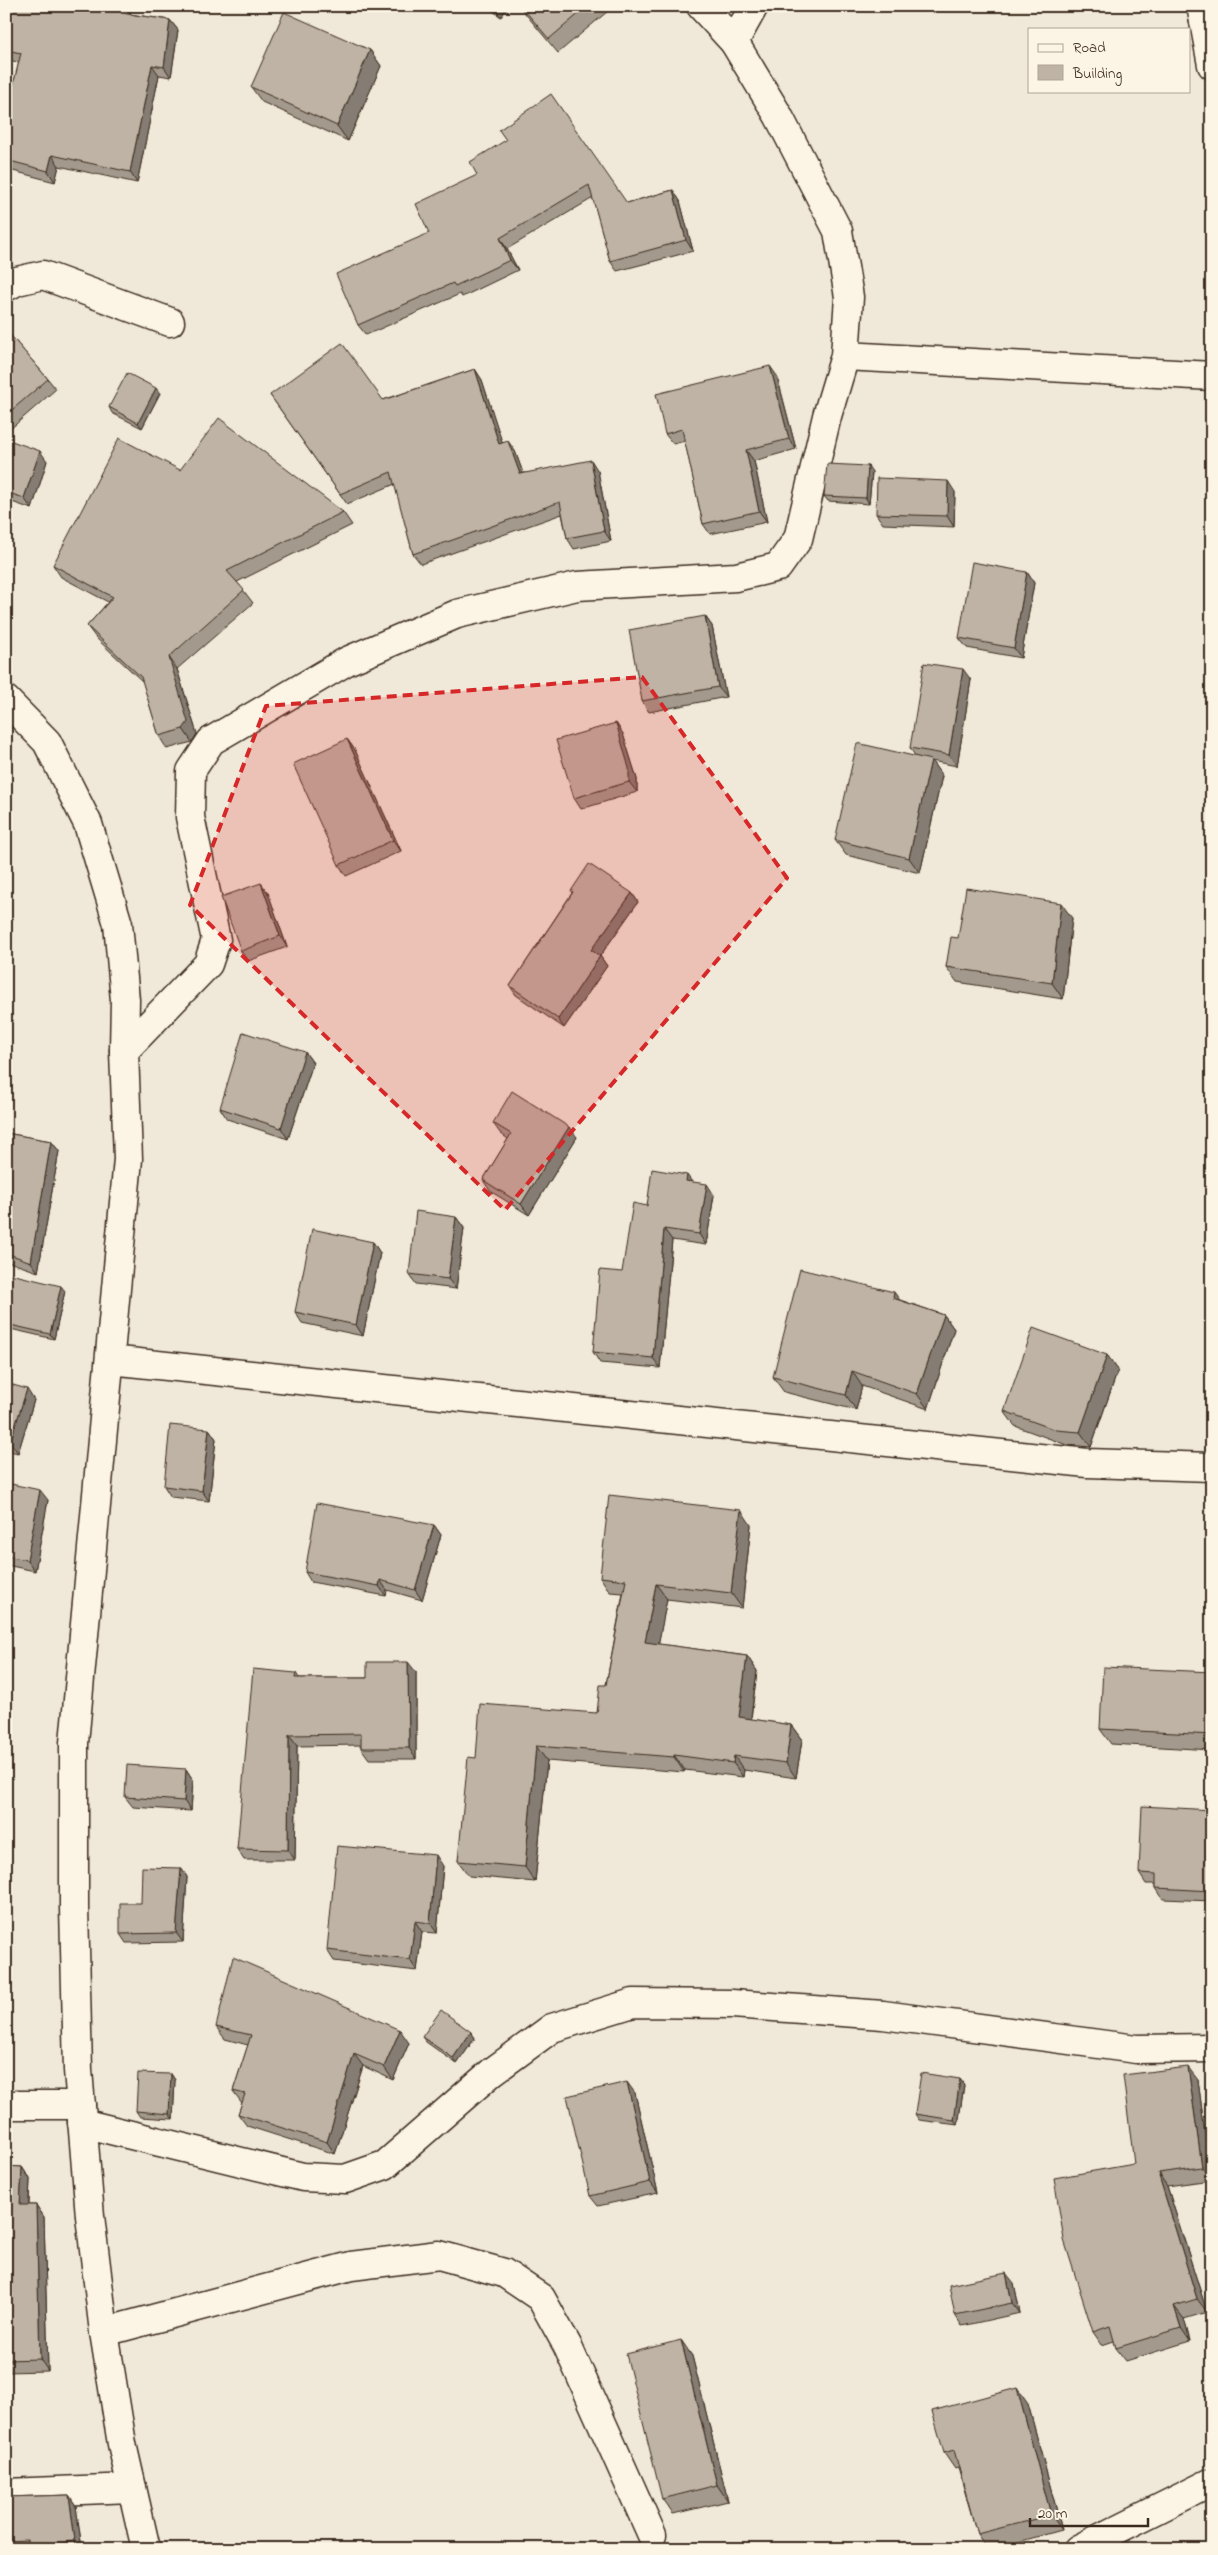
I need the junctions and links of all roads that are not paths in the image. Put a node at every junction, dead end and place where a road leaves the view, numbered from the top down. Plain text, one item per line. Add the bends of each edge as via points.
1 (701, 6) edge
2 (754, 6) edge
3 (1206, 6) edge
4 (734, 42) junction
5 (1212, 65) edge
6 (6, 287) edge
7 (170, 322) dead end
8 (845, 356) junction
9 (1212, 376) edge
10 (6, 700) edge
11 (124, 1051) junction
12 (110, 1360) junction
13 (1212, 1467) edge
14 (1212, 2048) edge
15 (6, 2105) edge
16 (81, 2114) junction
17 (104, 2332) junction
18 (1212, 2482) edge
19 (132, 2488) junction
20 (6, 2493) edge
21 (652, 2535) dead end
22 (146, 2549) edge
23 (1078, 2549) edge

1 - 4 street
2 - 4 street
3 - 5 street via 1202,11
4 - 8 street via 778,115 838,231 849,296
6 - 7 street via 43,275
8 - 9 street
8 - 11 street via 827,416 798,539 778,566 736,577 577,586 457,614 347,661 211,741 191,771 190,817 216,940 208,964
10 - 11 street via 47,742 88,824 118,924 126,1000
11 - 12 street via 128,1159
12 - 13 street via 1086,1463
12 - 16 street via 74,1743 74,1907
14 - 16 street via 1136,2049 864,2014 732,2004 633,2003 552,2028 492,2072 385,2165 345,2179 303,2177
15 - 16 street
16 - 17 street
17 - 19 street
17 - 21 street via 351,2266 439,2256 504,2272 541,2298 567,2345
18 - 23 street
19 - 20 street
19 - 22 street

